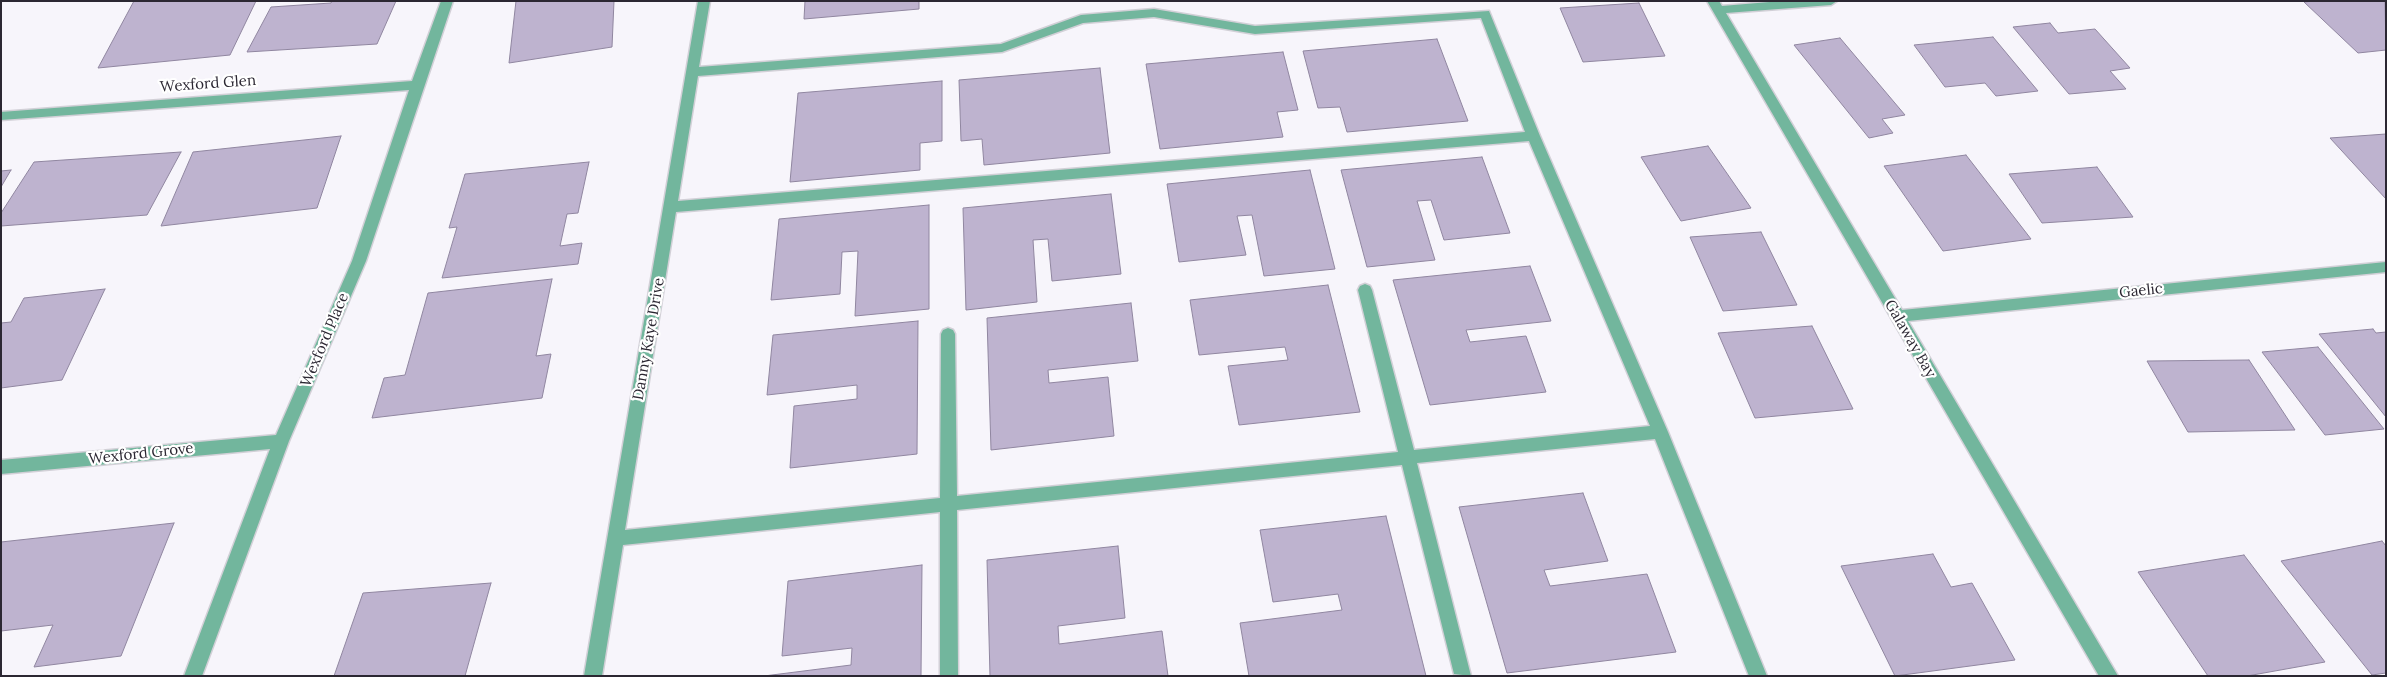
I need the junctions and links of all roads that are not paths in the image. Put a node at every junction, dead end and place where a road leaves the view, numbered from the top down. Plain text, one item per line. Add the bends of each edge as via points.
1 (447, 1) edge
2 (704, 1) edge
3 (1831, 1) edge
4 (1716, 6) edge
5 (693, 72) junction
6 (417, 85) junction
7 (1, 116) edge
8 (1533, 136) junction
9 (670, 207) junction
10 (2386, 267) edge
11 (1365, 290) dead end
12 (1896, 316) junction
13 (948, 334) dead end
14 (1660, 432) junction
15 (281, 440) junction
16 (1408, 457) junction
17 (1, 468) edge
18 (948, 504) junction
19 (615, 538) junction
20 (1463, 674) dead end
21 (193, 676) edge
22 (593, 676) edge
23 (949, 676) edge
24 (1758, 676) edge
25 (2109, 676) edge

1 - 6 street, Wexford Place
2 - 5 street, Danny Kaye Drive
3 - 4 street
4 - 12 street, Galaway Bay
5 - 8 street via 1002,48 1081,19 1154,13 1255,30 1485,14
5 - 9 street, Danny Kaye Drive
6 - 7 street, Wexford Glen
6 - 15 street, Wexford Place via 359,261
8 - 9 street
8 - 14 street
9 - 19 street, Danny Kaye Drive
10 - 12 street, Gaelic
11 - 16 street
12 - 25 street, Galaway Bay
13 - 18 street
14 - 16 street
14 - 24 street
15 - 17 street, Wexford Grove
15 - 21 street, Wexford Place
16 - 18 street
16 - 20 street
18 - 19 street
18 - 23 street
19 - 22 street, Danny Kaye Drive

